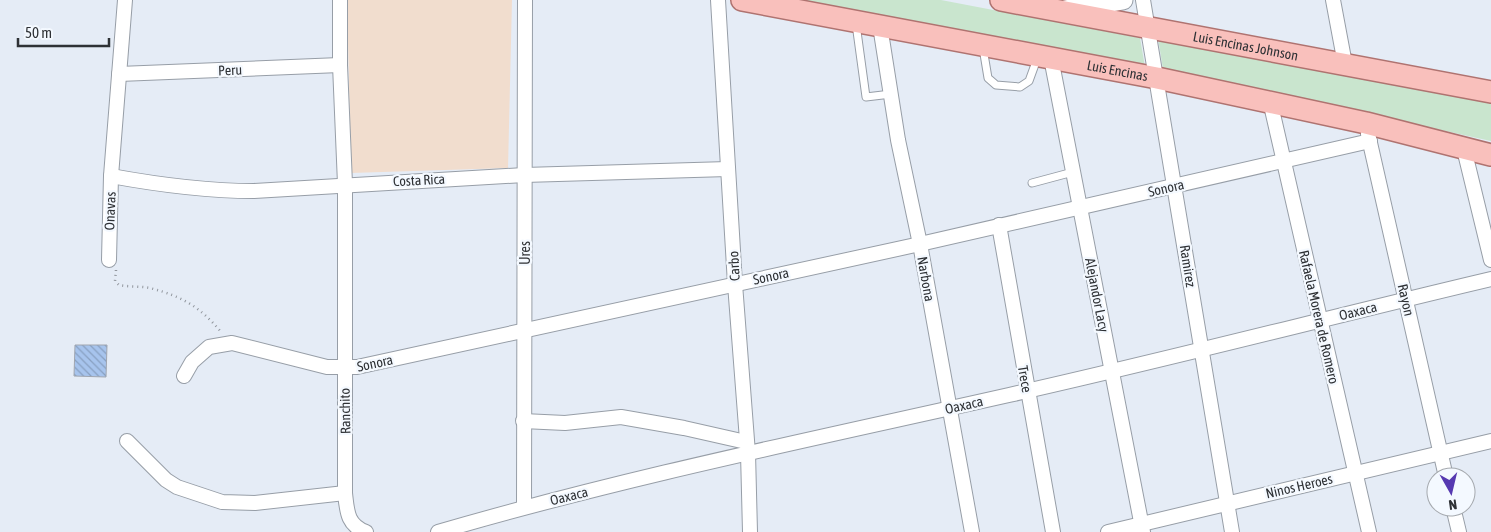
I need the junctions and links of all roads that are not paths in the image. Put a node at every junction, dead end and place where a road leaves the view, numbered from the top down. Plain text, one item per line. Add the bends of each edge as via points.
1 (126, 0) edge
2 (340, 0) edge
3 (525, 0) edge
4 (718, 0) edge
5 (742, 0) edge
6 (1002, 0) edge
7 (1123, 0) edge
8 (1143, 0) edge
9 (1333, 0) edge
10 (1061, 10) junction
11 (855, 21) junction
12 (880, 26) junction
13 (1148, 26) junction
14 (983, 45) junction
15 (1045, 57) junction
16 (1345, 64) junction
17 (340, 65) junction
18 (119, 74) junction
19 (1157, 78) junction
20 (1491, 92) edge
21 (891, 94) junction
22 (1270, 101) junction
23 (1368, 132) junction
24 (1464, 149) junction
25 (1491, 155) edge
26 (1283, 161) junction
27 (728, 169) junction
28 (1073, 172) junction
29 (524, 175) junction
30 (111, 176) junction
31 (1032, 183) dead end
32 (345, 184) junction
33 (1174, 186) junction
34 (1080, 207) junction
35 (999, 226) junction
36 (920, 244) junction
37 (109, 260) road end
38 (1491, 260) edge
39 (1491, 279) edge
40 (735, 284) junction
41 (1406, 299) junction
42 (1320, 320) junction
43 (524, 330) junction
44 (1202, 350) junction
45 (344, 369) junction
46 (1111, 372) junction
47 (184, 376) dead end
48 (1027, 391) junction
49 (950, 408) junction
50 (523, 421) junction
51 (127, 441) dead end
52 (1491, 441) edge
53 (747, 447) junction
54 (1440, 453) junction
55 (1444, 467) edge
56 (1355, 473) junction
57 (345, 493) junction
58 (1227, 503) junction
59 (524, 506) junction
60 (1455, 517) edge
61 (1142, 528) edge
62 (366, 532) edge
63 (438, 532) edge
64 (750, 532) edge
65 (972, 532) edge
66 (1053, 532) edge
67 (1108, 532) edge
68 (1232, 532) edge
69 (1369, 532) edge
70 (1459, 532) edge

1 - 18 street, Onavas
2 - 17 street, Ranchito
3 - 29 street, Ures
4 - 27 street, Carbo
5 - 11 main road, Luis Encinas
6 - 10 main road, Luis Encinas Johnson
7 - 10 main road
8 - 13 street, Ramirez
9 - 16 street
10 - 13 main road, Luis Encinas Johnson
11 - 12 main road, Luis Encinas
11 - 21 lane via 866,97
12 - 14 main road, Luis Encinas
12 - 21 street, Narbona
13 - 16 main road, Luis Encinas Johnson
13 - 19 street, Ramirez
14 - 15 main road, Luis Encinas
14 - 15 lane via 988,78 996,85 1020,87 1029,81
15 - 19 main road, Luis Encinas
15 - 28 street, Alejandor Lacy
16 - 20 main road, Luis Encinas Johnson
17 - 18 street, Peru
17 - 32 street, Ranchito
18 - 30 street, Onavas
19 - 22 main road, Luis Encinas
19 - 33 street, Ramirez
21 - 36 street, Narbona
22 - 23 main road, Luis Encinas
22 - 26 street, Rafaela Morera de Romero
23 - 24 main road, Luis Encinas
23 - 26 street, Sonora
23 - 41 street, Rayon
24 - 25 main road, Luis Encinas
24 - 38 street
26 - 33 street, Sonora
26 - 42 street, Rafaela Morera de Romero
27 - 29 street, Costa Rica
27 - 40 street, Carbo
28 - 31 lane
28 - 34 street, Alejandor Lacy
29 - 32 street, Costa Rica
29 - 43 street, Ures
30 - 32 street, Costa Rica via 212,191
30 - 37 street, Onavas
32 - 45 street, Ranchito
33 - 34 street, Sonora
33 - 44 street, Ramirez
34 - 35 street, Sonora
34 - 46 street, Alejandor Lacy
35 - 36 street, Sonora
35 - 48 street, Trece
36 - 40 street, Sonora
36 - 49 street, Narbona
39 - 41 street, Oaxaca
40 - 43 street, Sonora
40 - 53 street, Carbo
41 - 42 street, Oaxaca
41 - 54 street, Rayon
42 - 44 street, Oaxaca
42 - 56 street, Rafaela Morera de Romero
43 - 45 street, Sonora
43 - 50 street, Ures
44 - 46 street, Oaxaca
44 - 58 street, Ramirez
45 - 47 street, Sonora via 232,343 209,347 192,362
45 - 57 street, Ranchito
46 - 48 street, Oaxaca
46 - 61 street, Alejandor Lacy
48 - 49 street, Oaxaca
48 - 66 street, Trece
49 - 53 street, Oaxaca
49 - 65 street, Narbona
50 - 53 street via 565,423 621,417 684,428
50 - 59 street, Ures
51 - 57 street via 166,480 222,502 255,503
52 - 54 street, Ninos Heroes
53 - 59 street, Oaxaca
53 - 64 street, Carbo
54 - 55 street, Rayon
54 - 56 street, Ninos Heroes
56 - 58 street, Ninos Heroes
56 - 69 street, Rafaela Morera de Romero
57 - 62 street via 348,518 353,526
58 - 61 street, Ninos Heroes
58 - 68 street, Ramirez
59 - 63 street, Oaxaca
60 - 70 street
61 - 67 street, Ninos Heroes

